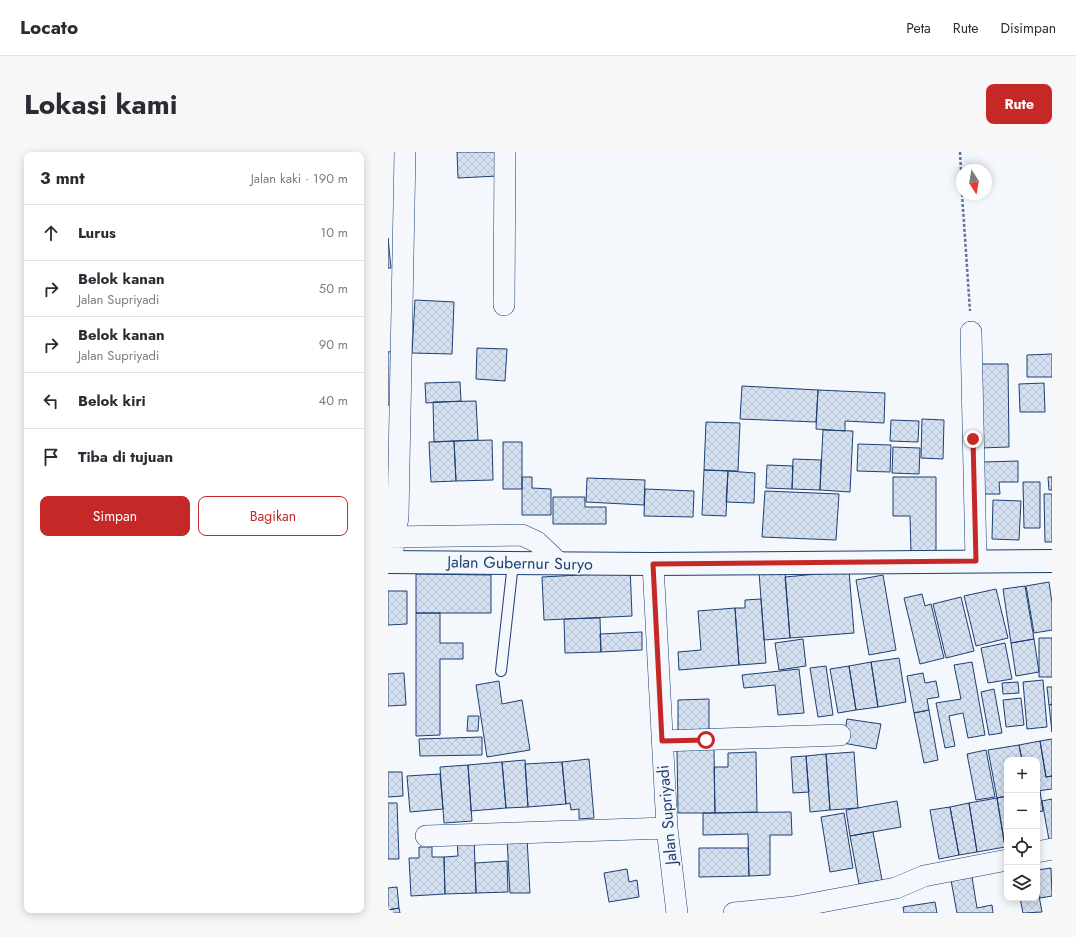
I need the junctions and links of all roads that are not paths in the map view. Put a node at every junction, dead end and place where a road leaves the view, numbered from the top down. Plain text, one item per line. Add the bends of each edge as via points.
1 (405, 152) edge
2 (505, 152) edge
3 (504, 305) dead end
4 (971, 332) road end
5 (392, 537) edge
6 (976, 561) junction
7 (1052, 561) edge
8 (389, 562) edge
9 (514, 563) junction
10 (559, 563) junction
11 (653, 564) junction
12 (500, 671) dead end
13 (840, 735) dead end
14 (662, 741) junction
15 (667, 828) junction
16 (426, 836) dead end
17 (1052, 849) edge
18 (1040, 851) edge
19 (1004, 861) edge
20 (677, 913) edge
21 (734, 913) edge

1 - 5 street via 398,517
2 - 3 street
4 - 6 street
5 - 8 street
5 - 10 street via 522,535 537,542
6 - 7 main road
6 - 11 main road
8 - 9 main road, Jalan Gubernur Suryo
9 - 10 main road, Jalan Gubernur Suryo
9 - 12 lane
10 - 11 main road, Jalan Gubernur Suryo
11 - 14 street, Jalan Supriyadi
13 - 14 street
14 - 15 street, Jalan Supriyadi
15 - 16 street
15 - 20 street, Jalan Supriyadi
17 - 18 street
19 - 21 street via 924,876 896,888 794,907

